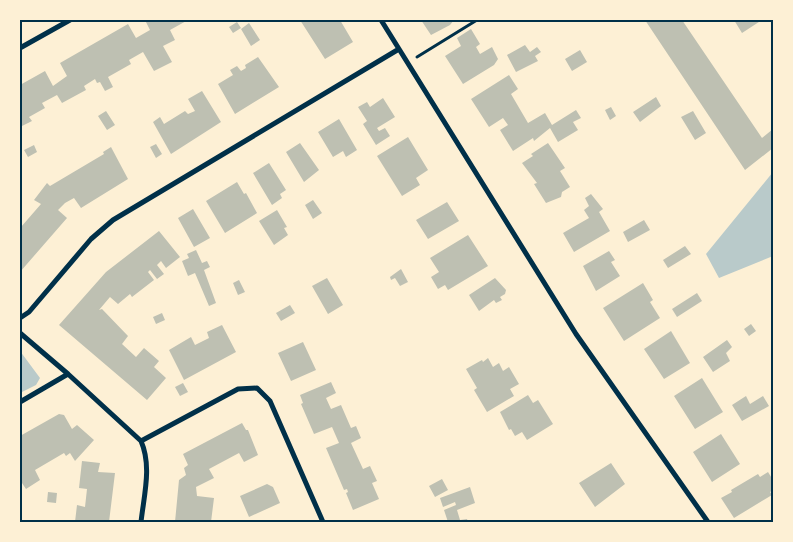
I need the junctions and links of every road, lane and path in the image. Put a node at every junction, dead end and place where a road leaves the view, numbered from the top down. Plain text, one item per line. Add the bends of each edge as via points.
1 (70, 20) edge
2 (380, 20) edge
3 (477, 20) edge
4 (20, 48) edge
5 (398, 49) junction
6 (408, 63) junction
7 (20, 318) edge
8 (20, 333) edge
9 (68, 374) junction
10 (20, 402) edge
11 (141, 441) junction
12 (141, 522) edge
13 (323, 522) edge
14 (708, 522) edge

1 - 4 street
2 - 5 street
3 - 6 path
5 - 6 street
5 - 7 street via 112,220
6 - 14 street via 576,334
8 - 9 street
9 - 10 street
9 - 11 street
11 - 12 street via 147,454
11 - 13 street via 238,389 257,388 270,402

